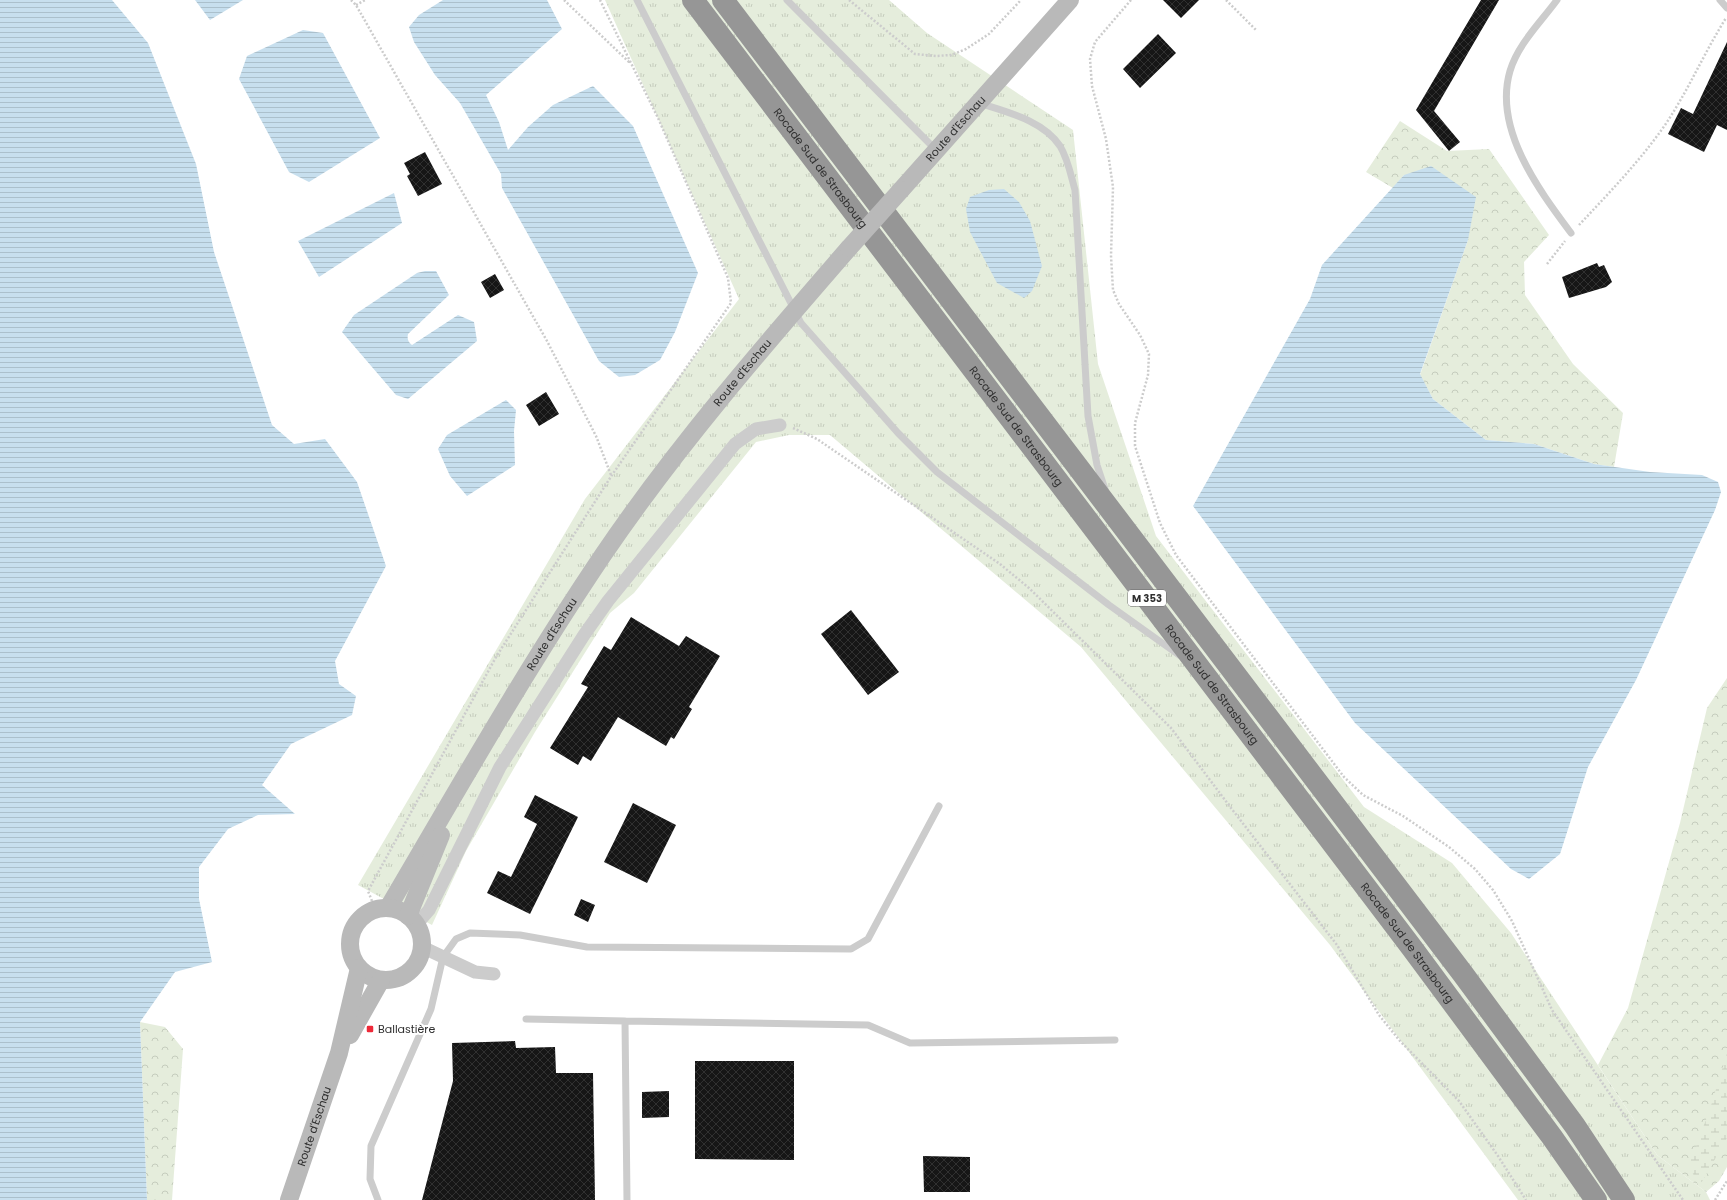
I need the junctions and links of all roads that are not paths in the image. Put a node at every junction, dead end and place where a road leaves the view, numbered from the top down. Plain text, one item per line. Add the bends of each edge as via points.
1 (637, 0) edge
2 (693, 0) edge
3 (723, 0) edge
4 (787, 0) edge
5 (1070, 0) edge
6 (1557, 0) edge
7 (1720, 0) edge
8 (1727, 8) edge
9 (978, 103) junction
10 (936, 150) junction
11 (1572, 233) road end
12 (794, 310) junction
13 (780, 425) road end
14 (1130, 537) junction
15 (1203, 673) junction
16 (463, 782) junction
17 (939, 806) dead end
18 (382, 909) junction
19 (412, 920) junction
20 (422, 947) junction
21 (442, 957) junction
22 (359, 968) junction
23 (494, 974) dead end
24 (381, 980) junction
25 (526, 1019) dead end
26 (625, 1021) junction
27 (1114, 1040) dead end
28 (339, 1053) junction
29 (290, 1200) edge
30 (378, 1200) edge
31 (627, 1200) edge
32 (1596, 1200) edge
33 (1624, 1200) edge

1 - 12 lane via 773,264
2 - 15 highway, Rocade Sud de Strasbourg / M 353
3 - 14 highway, M 353
4 - 10 lane
5 - 9 main road, Route d'Eschau
6 - 11 lane via 1517,55 1510,71 1506,98 1512,131 1531,177
7 - 8 lane
9 - 10 main road, Route d'Eschau
9 - 14 lane via 1012,114 1044,129 1060,146 1069,166 1075,190 1088,416 1097,465
10 - 12 main road, Route d'Eschau, bridge
12 - 15 lane via 801,323 867,398 937,472 1109,605
12 - 16 main road, Route d'Eschau via 677,453 604,554 537,655
13 - 19 street via 756,429 734,444 608,601 500,766 429,910
14 - 33 highway, M 353 via 1463,974 1575,1126
15 - 32 highway, Rocade Sud de Strasbourg / M 353 via 1412,948 1552,1136
16 - 18 main road, Route d'Eschau
16 - 19 main road, Route d'Eschau
17 - 21 lane via 868,939 851,949 587,947 520,935 470,933 456,939
18 - 19 main road via 399,910
18 - 22 main road via 365,915 356,923 351,934 351,952
19 - 20 main road via 421,936
20 - 21 street
20 - 24 main road via 413,968 398,977
21 - 23 street via 475,972
21 - 30 lane via 431,1009 371,1146 370,1179
22 - 24 main road via 373,978
22 - 28 main road, Route d'Eschau
24 - 28 main road, Route d'Eschau
25 - 26 lane
26 - 27 lane via 868,1025 910,1044
26 - 31 lane
28 - 29 main road, Route d'Eschau

